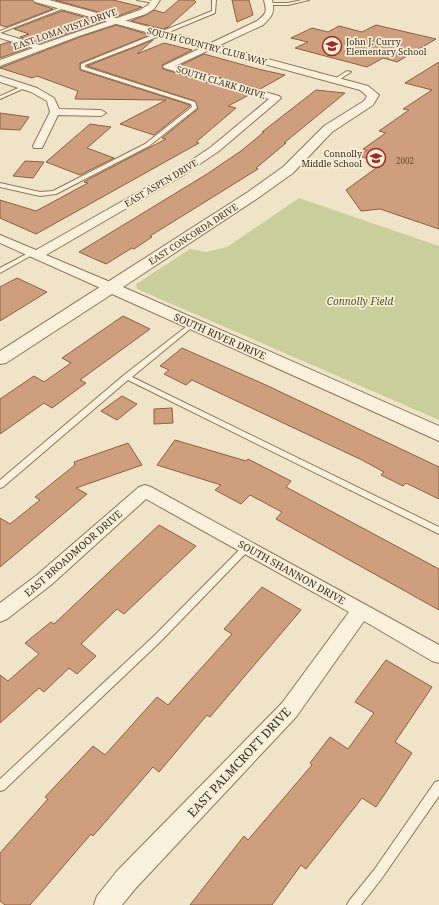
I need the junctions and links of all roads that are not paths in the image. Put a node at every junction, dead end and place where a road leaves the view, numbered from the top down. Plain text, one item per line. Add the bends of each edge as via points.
1 (41, 0) edge
2 (140, 0) edge
3 (214, 0) edge
4 (307, 0) edge
5 (155, 1) edge
6 (268, 2) edge
7 (65, 7) junction
8 (116, 21) junction
9 (0, 32) edge
10 (163, 34) junction
11 (0, 35) edge
12 (210, 46) junction
13 (39, 47) junction
14 (0, 63) edge
15 (349, 72) dead end
16 (0, 79) edge
17 (335, 80) junction
18 (25, 87) junction
19 (373, 95) joint
20 (0, 98) edge
21 (276, 98) joint
22 (55, 112) junction
23 (101, 113) dead end
24 (38, 146) dead end
25 (0, 185) edge
26 (0, 239) edge
27 (34, 254) junction
28 (0, 271) edge
29 (110, 287) junction
30 (193, 324) junction
31 (0, 359) edge
32 (127, 378) junction
33 (439, 434) edge
34 (0, 485) edge
35 (145, 491) joint
36 (439, 531) edge
37 (247, 547) junction
38 (360, 610) junction
39 (0, 614) edge
40 (439, 655) edge
41 (0, 786) edge
42 (439, 786) edge
43 (106, 905) edge
44 (353, 905) edge

1 - 7 street, SOUTH COUNTRY CLUB WAY
2 - 5 lane
3 - 10 lane via 214,12
4 - 6 lane via 288,4
5 - 8 street, EAST LOMA VISTA DRIVE via 143,12
6 - 12 street via 269,15 260,23
7 - 8 street, SOUTH COUNTRY CLUB WAY
7 - 9 lane
8 - 10 street, SOUTH COUNTRY CLUB WAY
8 - 13 street, EAST LOMA VISTA DRIVE
10 - 12 street, SOUTH COUNTRY CLUB WAY
10 - 25 lane via 83,64 83,68 194,103 195,107 147,145 54,193 40,194
11 - 13 street
12 - 17 street, SOUTH COUNTRY CLUB WAY
12 - 21 street, SOUTH CLARK DRIVE via 167,66
13 - 14 street, EAST LOMA VISTA DRIVE
15 - 17 lane
16 - 18 street
17 - 19 street, SOUTH COUNTRY CLUB WAY via 364,88
18 - 20 lane
18 - 22 street via 51,100
19 - 29 street, EAST CONCORDA DRIVE via 369,103 328,129 283,174
21 - 27 street, EAST ASPEN DRIVE via 214,149 178,174
22 - 23 street
22 - 24 street
26 - 27 street, SOUTH RIVER DRIVE
27 - 28 lane
27 - 29 street, SOUTH RIVER DRIVE
29 - 30 street, SOUTH RIVER DRIVE
29 - 31 street, EAST CONCORDA DRIVE
30 - 32 lane
30 - 33 street, SOUTH RIVER DRIVE
32 - 34 lane
32 - 36 lane
35 - 37 street, SOUTH SHANNON DRIVE
35 - 39 street, EAST BROADMOOR DRIVE via 44,580
37 - 38 street, SOUTH SHANNON DRIVE
37 - 41 lane via 157,640
38 - 40 street, SOUTH SHANNON DRIVE
38 - 43 street, EAST PALMCROFT DRIVE via 288,710 126,880
42 - 44 lane via 378,874

